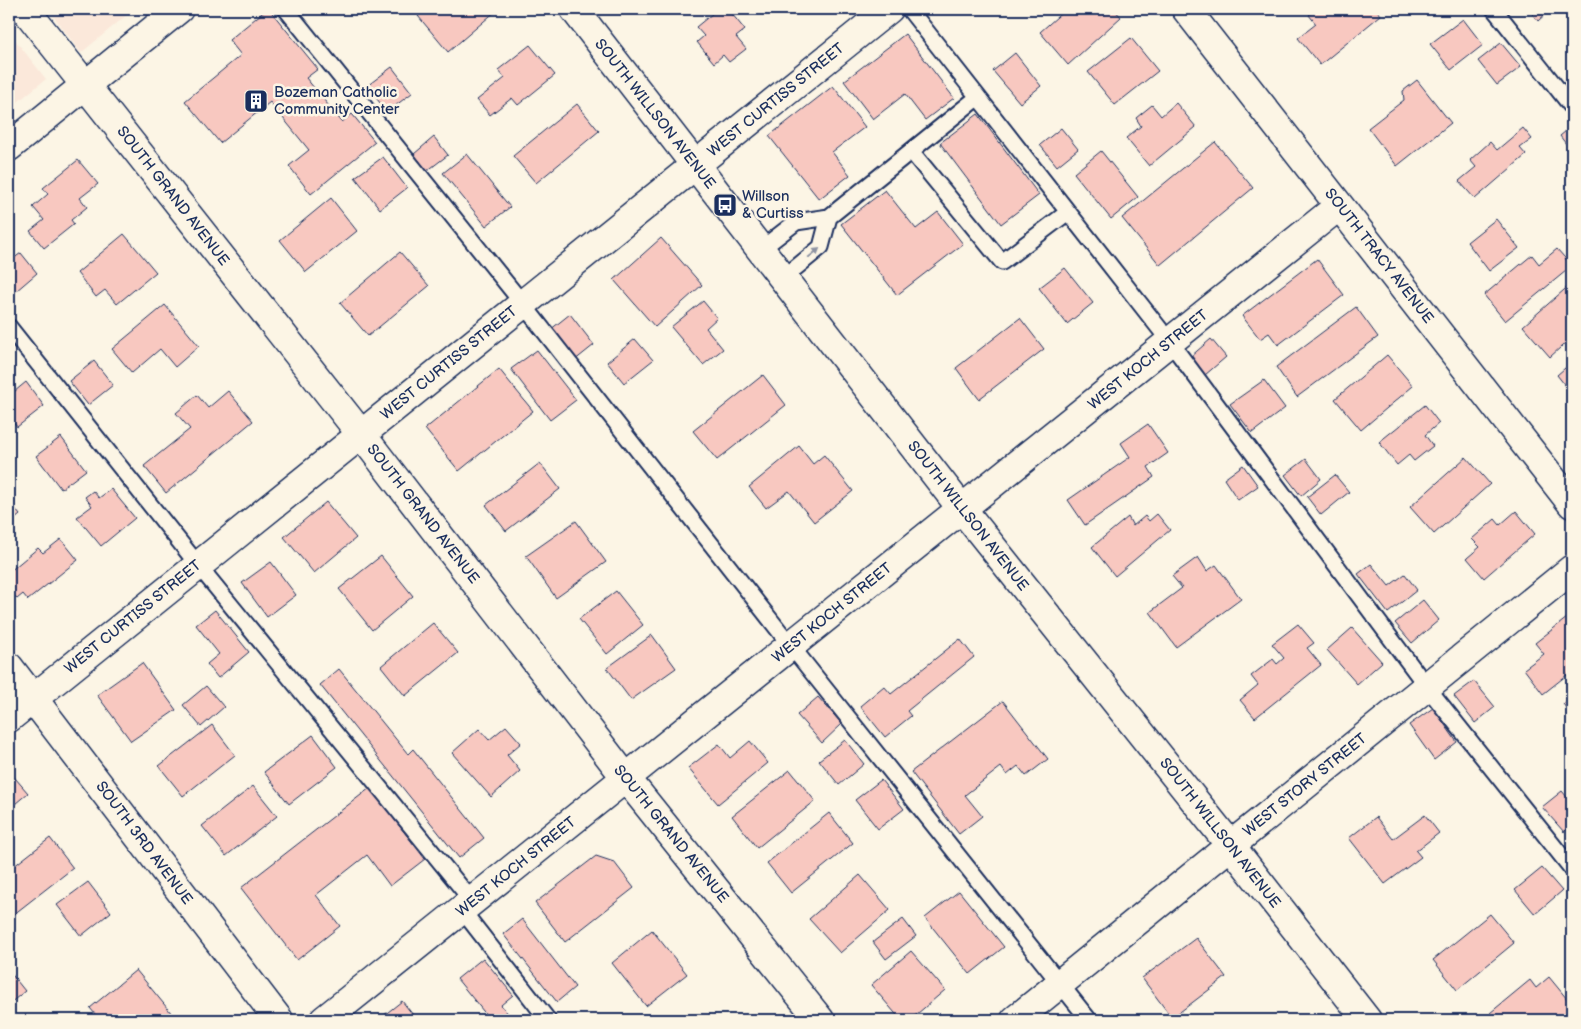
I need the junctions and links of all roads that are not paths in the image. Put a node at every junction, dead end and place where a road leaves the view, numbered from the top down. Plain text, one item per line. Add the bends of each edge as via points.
1 (25, 9) edge
2 (179, 9) edge
3 (286, 9) edge
4 (574, 9) edge
5 (889, 9) edge
6 (909, 9) edge
7 (1186, 9) edge
8 (1494, 9) edge
9 (85, 85) junction
10 (978, 97) junction
11 (1572, 106) edge
12 (9, 147) edge
13 (911, 151) junction
14 (694, 165) junction
15 (1339, 206) junction
16 (1068, 212) junction
17 (829, 217) junction
18 (760, 250) junction
19 (782, 279) junction
20 (523, 304) junction
21 (9, 326) edge
22 (1170, 342) junction
23 (361, 434) junction
24 (1572, 504) edge
25 (962, 509) junction
26 (198, 565) junction
27 (1572, 569) edge
28 (791, 646) junction
29 (9, 667) edge
30 (1427, 687) junction
31 (33, 698) junction
32 (9, 718) edge
33 (626, 778) junction
34 (1231, 846) junction
35 (1572, 869) edge
36 (468, 906) junction
37 (1060, 984) junction
38 (279, 1020) edge
39 (324, 1020) edge
40 (548, 1020) edge
41 (820, 1020) edge
42 (1015, 1020) edge
43 (1089, 1020) edge
44 (1367, 1020) edge

1 - 9 street, SOUTH GRAND AVENUE
2 - 9 street
3 - 20 lane
4 - 14 street, SOUTH WILLSON AVENUE
5 - 14 street, WEST CURTISS STREET
6 - 10 lane
7 - 15 street, SOUTH TRACY AVENUE
8 - 11 lane
9 - 12 street
9 - 23 street, SOUTH GRAND AVENUE
10 - 13 lane
10 - 16 lane
13 - 16 lane via 1002,262
13 - 17 lane
14 - 18 street, SOUTH WILLSON AVENUE
14 - 20 street, WEST CURTISS STREET
15 - 22 street, WEST KOCH STREET
15 - 24 street, SOUTH TRACY AVENUE
16 - 22 lane
17 - 18 lane via 796,222
19 -> 17 lane via 821,248
18 - 19 street, SOUTH WILLSON AVENUE
19 - 25 street, SOUTH WILLSON AVENUE
20 - 23 street, WEST CURTISS STREET
20 - 28 lane
21 - 26 lane
22 - 25 street, WEST KOCH STREET
22 - 30 lane
23 - 26 street, WEST CURTISS STREET
23 - 33 street, SOUTH GRAND AVENUE
25 - 28 street, WEST KOCH STREET
25 - 34 street, SOUTH WILLSON AVENUE
26 - 31 street, WEST CURTISS STREET
26 - 36 lane
27 - 30 street, WEST STORY STREET
28 - 33 street, WEST KOCH STREET
28 - 37 lane
29 - 31 street, SOUTH 3RD AVENUE
30 - 34 street, WEST STORY STREET
30 - 35 lane
31 - 32 street, WEST CURTISS STREET
31 - 38 street, SOUTH 3RD AVENUE
33 - 36 street, WEST KOCH STREET
33 - 41 street, SOUTH GRAND AVENUE
34 - 37 street, WEST STORY STREET
34 - 44 street, SOUTH WILLSON AVENUE
36 - 39 street, WEST KOCH STREET
36 - 40 lane
37 - 42 street, WEST STORY STREET
37 - 43 lane

